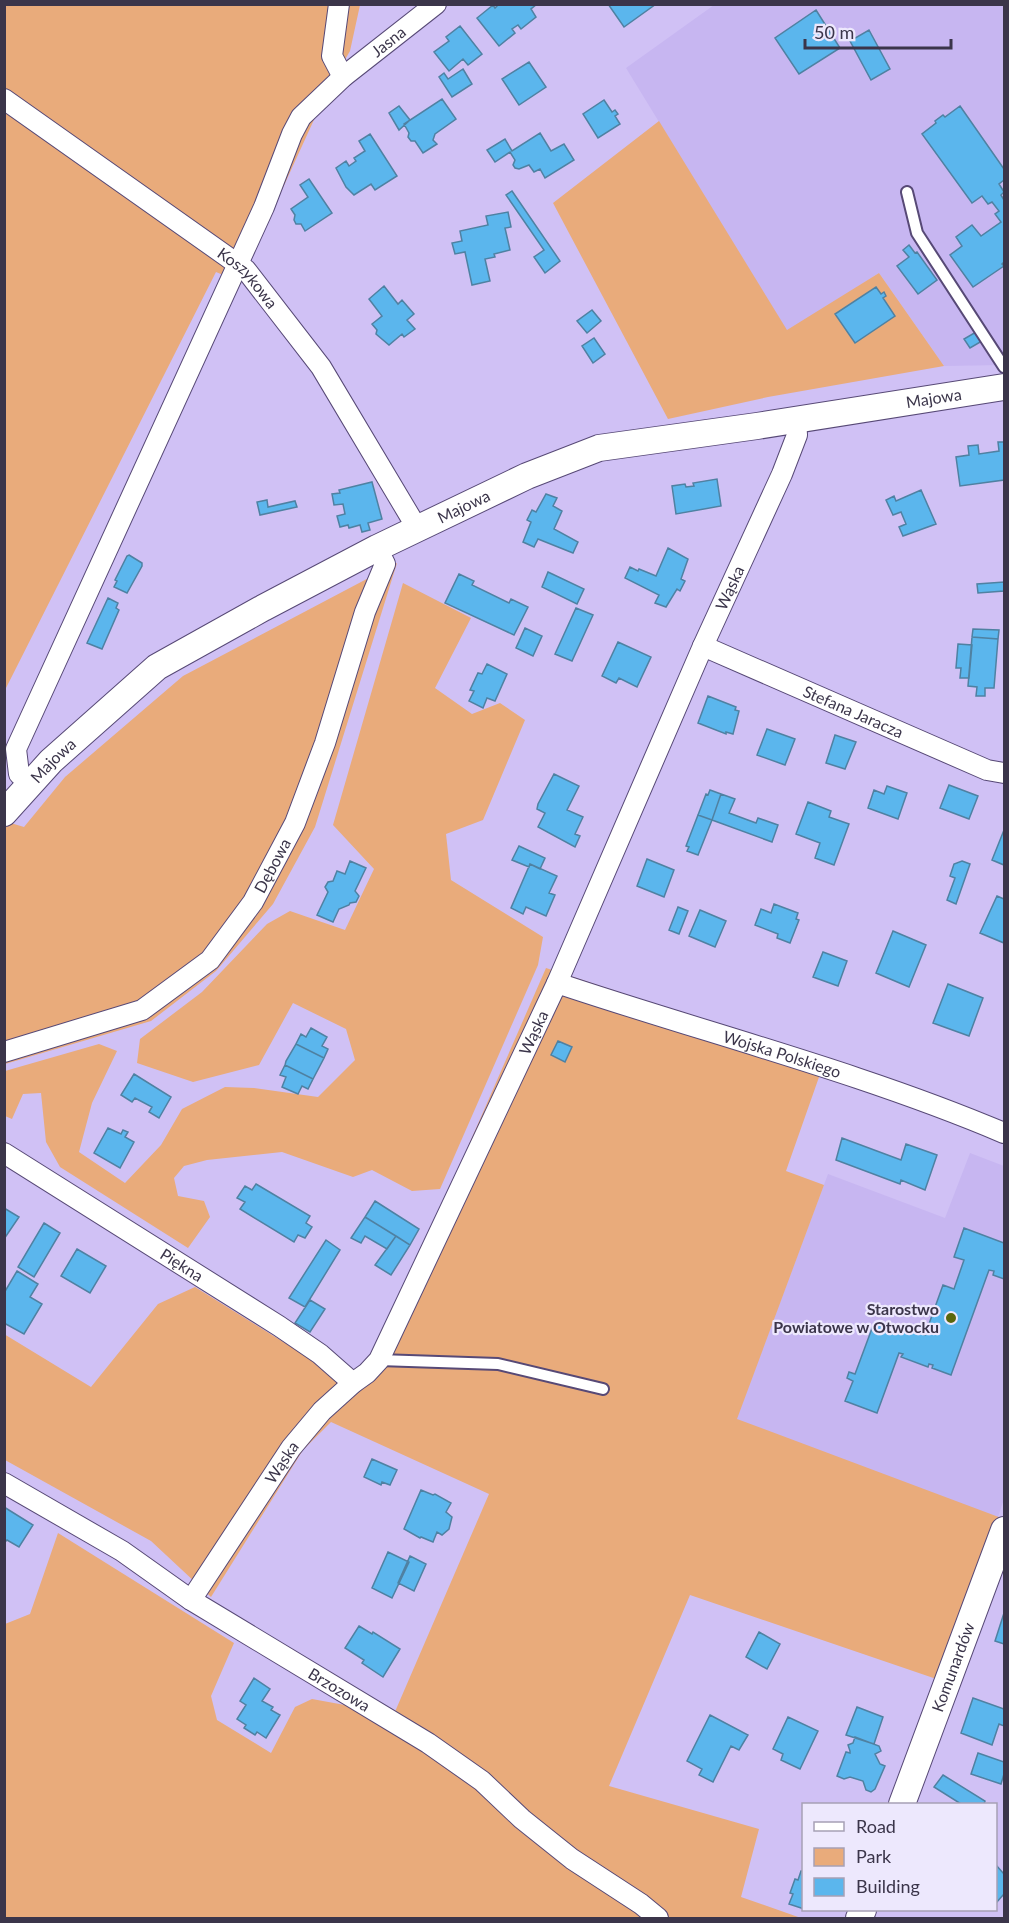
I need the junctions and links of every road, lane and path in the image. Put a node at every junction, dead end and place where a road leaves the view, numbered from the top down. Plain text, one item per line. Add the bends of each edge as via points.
1 (339, 4) edge
2 (436, 4) edge
3 (343, 77) junction
4 (4, 99) edge
5 (907, 192) dead end
6 (237, 265) junction
7 (1005, 367) edge
8 (1005, 387) edge
9 (796, 420) junction
10 (417, 528) junction
11 (377, 548) junction
12 (703, 646) junction
13 (1005, 773) edge
14 (31, 784) junction
15 (4, 813) edge
16 (557, 983) junction
17 (4, 1052) edge
18 (1005, 1133) edge
19 (4, 1152) edge
20 (379, 1360) junction
21 (353, 1383) junction
22 (603, 1389) dead end
23 (4, 1483) edge
24 (1005, 1530) edge
25 (191, 1600) junction
26 (902, 1803) edge
27 (658, 1918) edge

1 - 3 street via 332,56
2 - 3 street, Jasna
3 - 6 street, Jasna via 301,117
4 - 6 street, Koszykowa
5 - 7 lane via 917,233
6 - 10 street, Koszykowa via 246,270 321,367
6 - 14 street, Jasna via 16,749 19,774
8 - 9 street, Majowa
9 - 10 street, Majowa via 599,448 527,476
9 - 12 street, Wąska via 796,435 782,474
10 - 11 street, Majowa
11 - 14 street, Majowa via 157,667 51,761
11 - 17 street, Dębowa via 385,564 365,612 325,743 296,823 253,902 210,960 142,1010
12 - 13 street, Stefana Jaracza via 987,770
12 - 16 street, Wąska
14 - 15 street, Majowa
16 - 18 street, Wojska Polskiego via 778,1051
16 - 20 street, Wąska
19 - 21 street, Piękna via 279,1326
20 - 21 street, Wąska
20 - 22 lane via 498,1364
21 - 25 street, Wąska via 322,1411 291,1448
23 - 25 street, Brzozowa via 122,1551
24 - 26 street, Komunardów
25 - 27 street, Brzozowa via 428,1743 482,1781 572,1859

